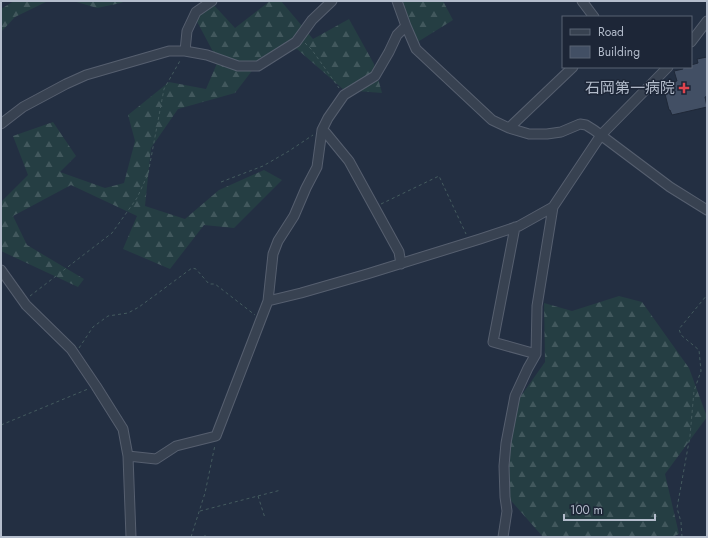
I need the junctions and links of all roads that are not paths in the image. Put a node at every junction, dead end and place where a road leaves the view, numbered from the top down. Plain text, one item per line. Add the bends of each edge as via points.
1 (212, 1) edge
2 (332, 1) edge
3 (397, 1) edge
4 (582, 1) edge
5 (593, 16) edge
6 (707, 21) edge
7 (406, 26) junction
8 (692, 41) edge
9 (185, 51) junction
10 (572, 68) edge
11 (667, 68) edge
12 (1, 124) edge
13 (509, 128) junction
14 (322, 130) junction
15 (601, 135) junction
16 (553, 208) junction
17 (707, 210) edge
18 (515, 227) junction
19 (401, 264) junction
20 (1, 270) edge
21 (268, 301) junction
22 (536, 354) junction
23 (128, 456) junction
24 (131, 537) edge
25 (504, 537) edge

1 - 9 street via 196,12 187,31
2 - 9 street via 312,20 296,42 258,66 238,66 207,55
3 - 7 street
4 - 5 street
6 - 8 street
7 - 13 street via 416,49 487,117
7 - 14 street via 397,35 375,76 344,96
9 - 12 street via 168,51 86,74 23,107
10 - 13 street
11 - 15 street
13 - 15 street via 528,134 547,134 561,132 580,124
14 - 19 street via 350,161 398,252
14 - 21 street via 317,167 273,254
15 - 16 street
15 - 17 street via 670,187
16 - 18 street
16 - 22 street via 537,306
18 - 19 street
18 - 22 street via 494,342
19 - 21 street
20 - 23 street via 23,301 75,355 123,429
21 - 23 street via 216,436 176,446 156,459
22 - 25 street via 515,396 506,443 504,466 507,511
23 - 24 street

